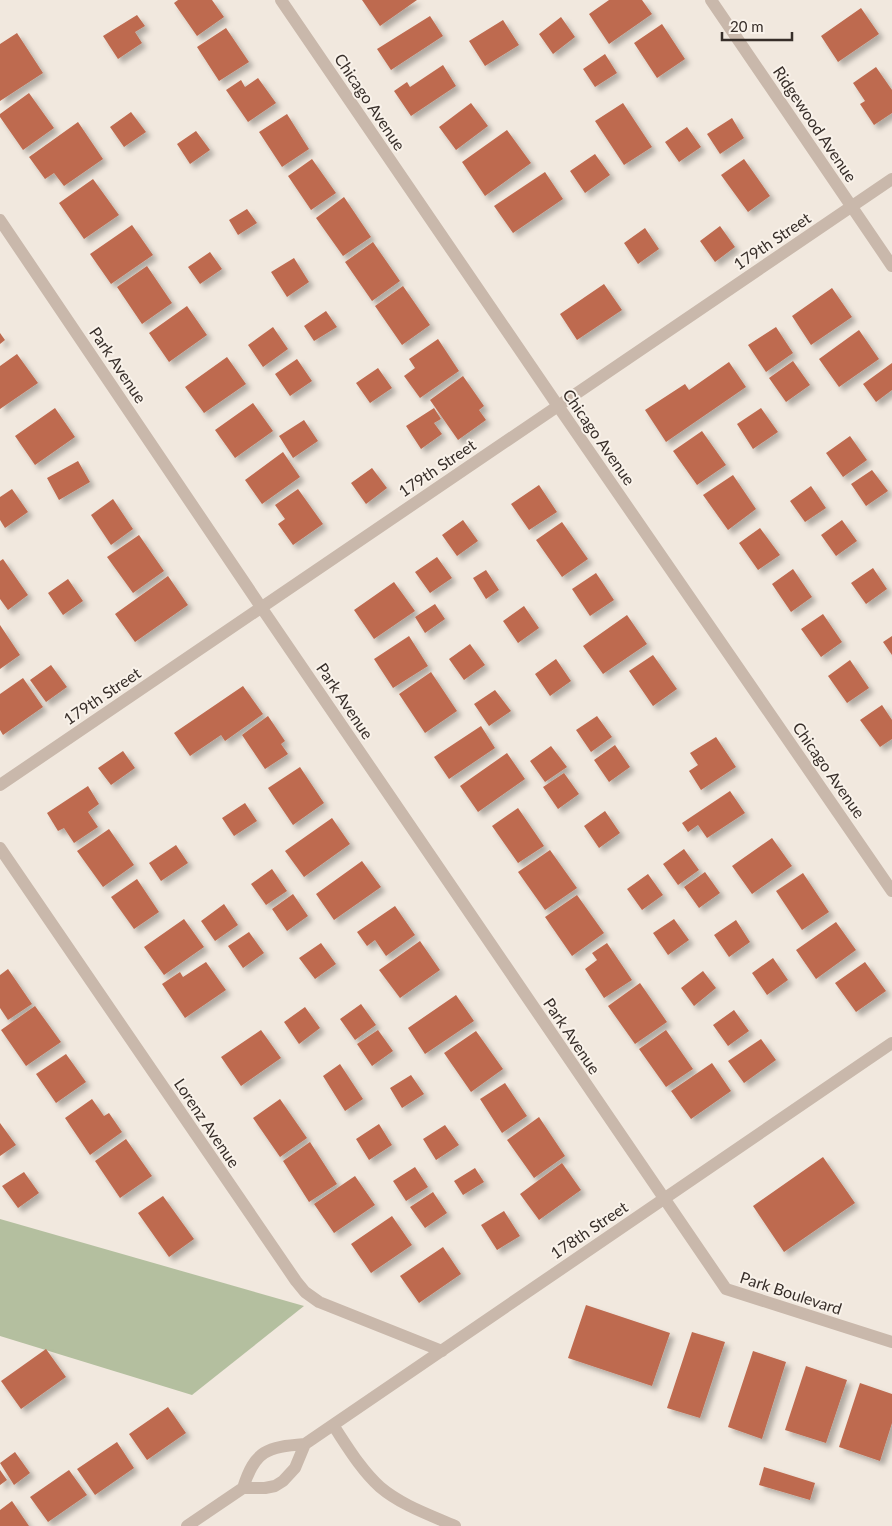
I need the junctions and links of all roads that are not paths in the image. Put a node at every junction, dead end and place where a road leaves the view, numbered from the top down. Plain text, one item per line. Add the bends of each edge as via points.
1 (281, 0) edge
2 (712, 0) edge
3 (892, 179) edge
4 (851, 207) junction
5 (0, 220) edge
6 (892, 266) edge
7 (558, 406) junction
8 (261, 607) junction
9 (0, 785) edge
10 (0, 848) edge
11 (892, 891) edge
12 (892, 1043) edge
13 (664, 1199) junction
14 (892, 1342) edge
15 (442, 1351) junction
16 (333, 1425) junction
17 (305, 1444) junction
18 (243, 1488) junction
19 (188, 1526) edge
20 (455, 1526) edge

1 - 7 street, Chicago Avenue
2 - 4 street, Ridgewood Avenue
3 - 4 street, 179th Street
4 - 6 street, Ridgewood Avenue
4 - 7 street, 179th Street
5 - 8 street, Park Avenue
7 - 8 street, 179th Street
7 - 11 street, Chicago Avenue
8 - 9 street, 179th Street
8 - 13 street, Park Avenue
10 - 15 street, Lorenz Avenue via 305,1292 318,1302
12 - 13 street, 178th Street
13 - 14 street, Park Boulevard via 726,1289
13 - 15 street, 178th Street
15 - 16 street, 178th Street
16 - 17 street, 178th Street
16 - 20 street via 370,1478 381,1488
17 - 18 street, 178th Street via 276,1447 262,1454 251,1465
17 - 18 street via 295,1468 276,1486
18 - 19 street

